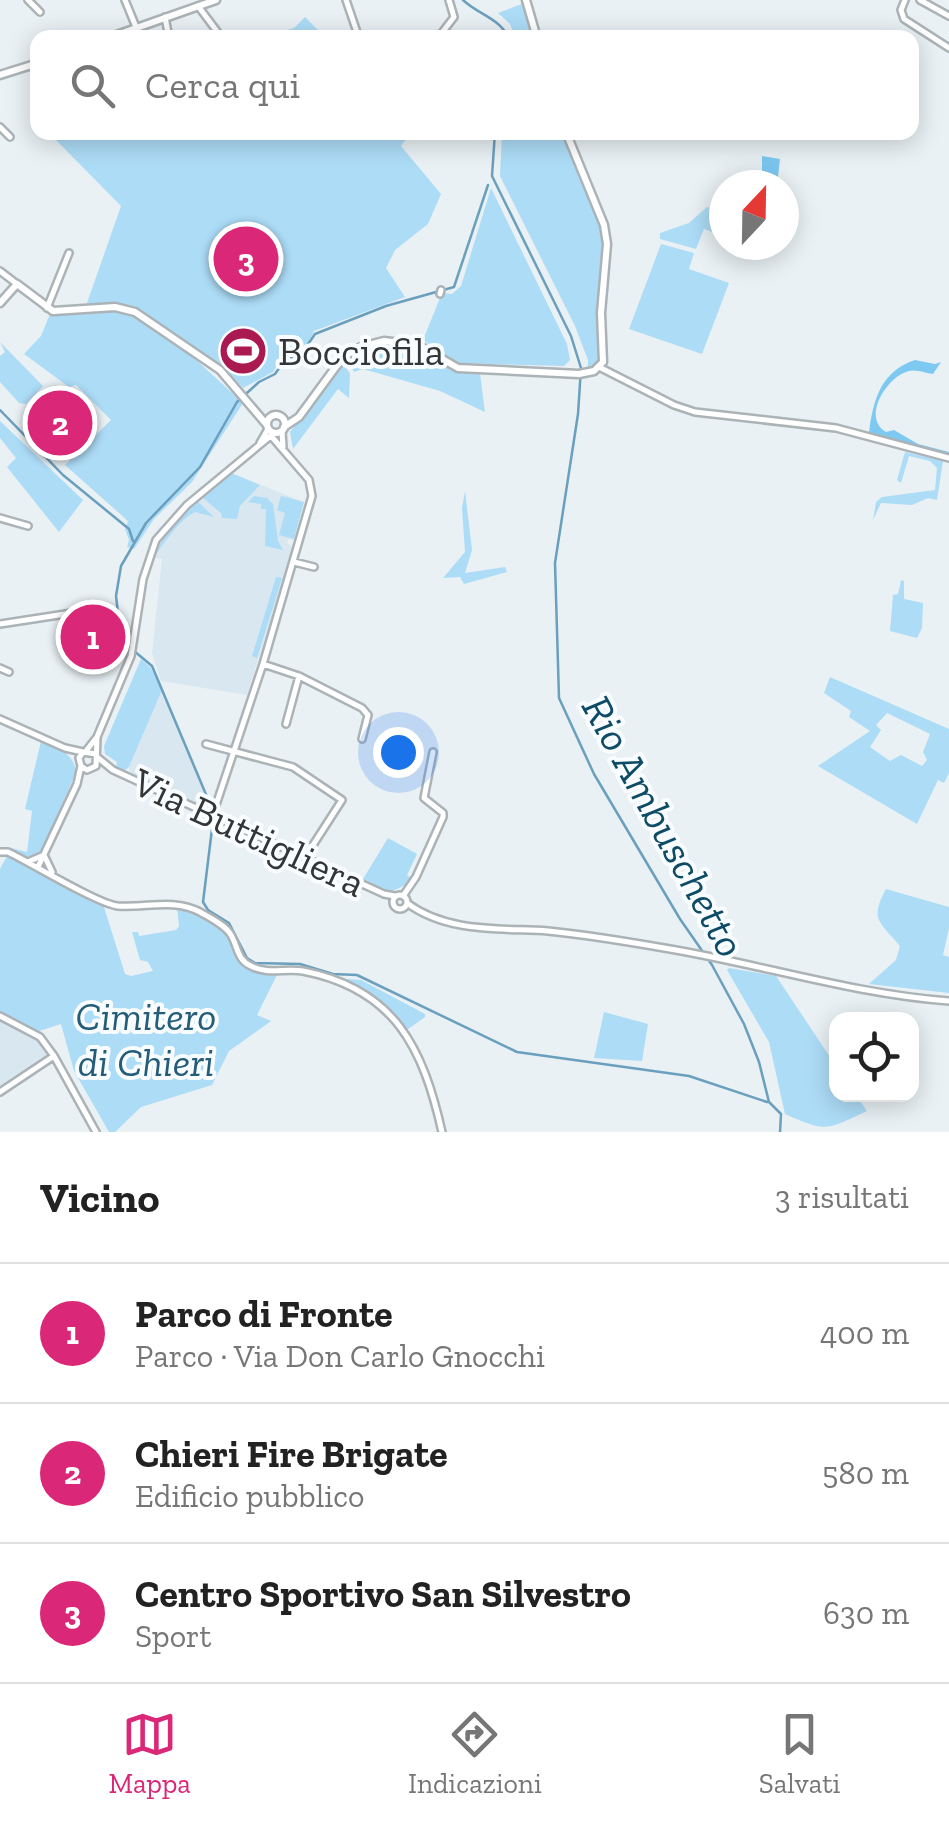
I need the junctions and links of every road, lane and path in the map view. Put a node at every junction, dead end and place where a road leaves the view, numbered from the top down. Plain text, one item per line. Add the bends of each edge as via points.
1 (28, 0) edge
2 (125, 0) edge
3 (216, 0) edge
4 (346, 0) edge
5 (450, 0) edge
6 (526, 0) edge
7 (920, 0) edge
8 (901, 2) edge
9 (188, 4) edge
10 (198, 6) junction
11 (40, 12) dead end
12 (949, 16) edge
13 (164, 17) junction
14 (136, 26) junction
15 (127, 30) edge
16 (167, 30) edge
17 (216, 30) edge
18 (356, 30) edge
19 (444, 30) edge
20 (535, 30) edge
21 (949, 48) edge
22 (30, 66) edge
23 (0, 75) edge
24 (0, 127) edge
25 (10, 138) dead end
26 (569, 140) edge
27 (69, 253) dead end
28 (0, 271) edge
29 (16, 284) junction
30 (0, 303) edge
31 (47, 308) junction
32 (600, 367) junction
33 (248, 402) junction
34 (304, 410) junction
35 (277, 416) junction
36 (274, 430) junction
37 (949, 458) edge
38 (0, 518) edge
39 (28, 526) dead end
40 (294, 562) junction
41 (314, 566) dead end
42 (72, 613) dead end
43 (0, 624) edge
44 (263, 664) junction
45 (0, 668) edge
46 (9, 672) dead end
47 (299, 676) junction
48 (0, 719) edge
49 (286, 724) dead end
50 (97, 737) junction
51 (362, 738) dead end
52 (206, 744) dead end
53 (65, 748) junction
54 (235, 750) junction
55 (84, 751) junction
56 (433, 752) dead end
57 (96, 755) junction
58 (80, 764) junction
59 (92, 769) junction
60 (113, 770) junction
61 (77, 784) junction
62 (213, 814) junction
63 (0, 852) edge
64 (44, 855) junction
65 (306, 856) junction
66 (27, 861) junction
67 (38, 867) junction
68 (53, 875) junction
69 (400, 901) junction
70 (949, 1001) edge
71 (0, 1016) edge
72 (54, 1056) junction
73 (0, 1092) edge
74 (96, 1132) edge
75 (442, 1132) edge

1 - 11 street
2 - 14 street
3 - 10 street
4 - 18 street
5 - 19 street via 454,16
6 - 20 street
7 - 12 street
8 - 21 street via 904,20
9 - 10 street
9 - 13 street
10 - 17 street
13 - 14 street
13 - 16 street
14 - 15 street
22 - 23 street
24 - 25 street
26 - 32 street via 607,244
27 - 31 street
28 - 29 street
29 - 30 street
29 - 31 street
31 - 33 street via 135,312 220,370
32 - 34 street via 586,374 458,368 418,345 384,342 344,357
32 - 37 street via 695,412 836,428
33 - 35 street
33 - 36 street
34 - 35 street
34 - 36 street
35 - 36 street
35 - 36 street
36 - 40 street via 313,488
36 - 50 street via 156,540 132,652
38 - 39 street
40 - 41 street
40 - 44 street
42 - 43 street
44 - 47 street
44 - 54 street
45 - 46 street
47 - 49 street
47 - 51 street via 362,708 368,714
48 - 53 street, Via Buttigliera
50 - 55 street
50 - 57 street
52 - 54 street
53 - 55 street, Via Buttigliera
53 - 58 street, Via Buttigliera
54 - 62 street
54 - 65 street via 293,767 342,800
55 - 57 street, Via Buttigliera
55 - 58 street
56 - 69 street via 425,801 443,817
57 - 59 street
57 - 60 street, Via Buttigliera
58 - 59 street, Via Buttigliera
58 - 61 street
59 - 60 street, Via Buttigliera
59 - 61 street
60 - 62 street, Via Buttigliera
61 - 64 street
62 - 65 street, Via Buttigliera
63 - 66 street
64 - 66 street
64 - 67 street
64 - 68 street
65 - 69 street, Via Buttigliera
66 - 67 street
67 - 68 street
68 - 75 street via 112,904 184,905 224,928 252,967 302,971 367,994 395,1016 416,1049
69 - 70 street, Via Buttigliera via 474,927 670,949 859,991
71 - 72 street via 40,1037
72 - 73 street
72 - 74 street

